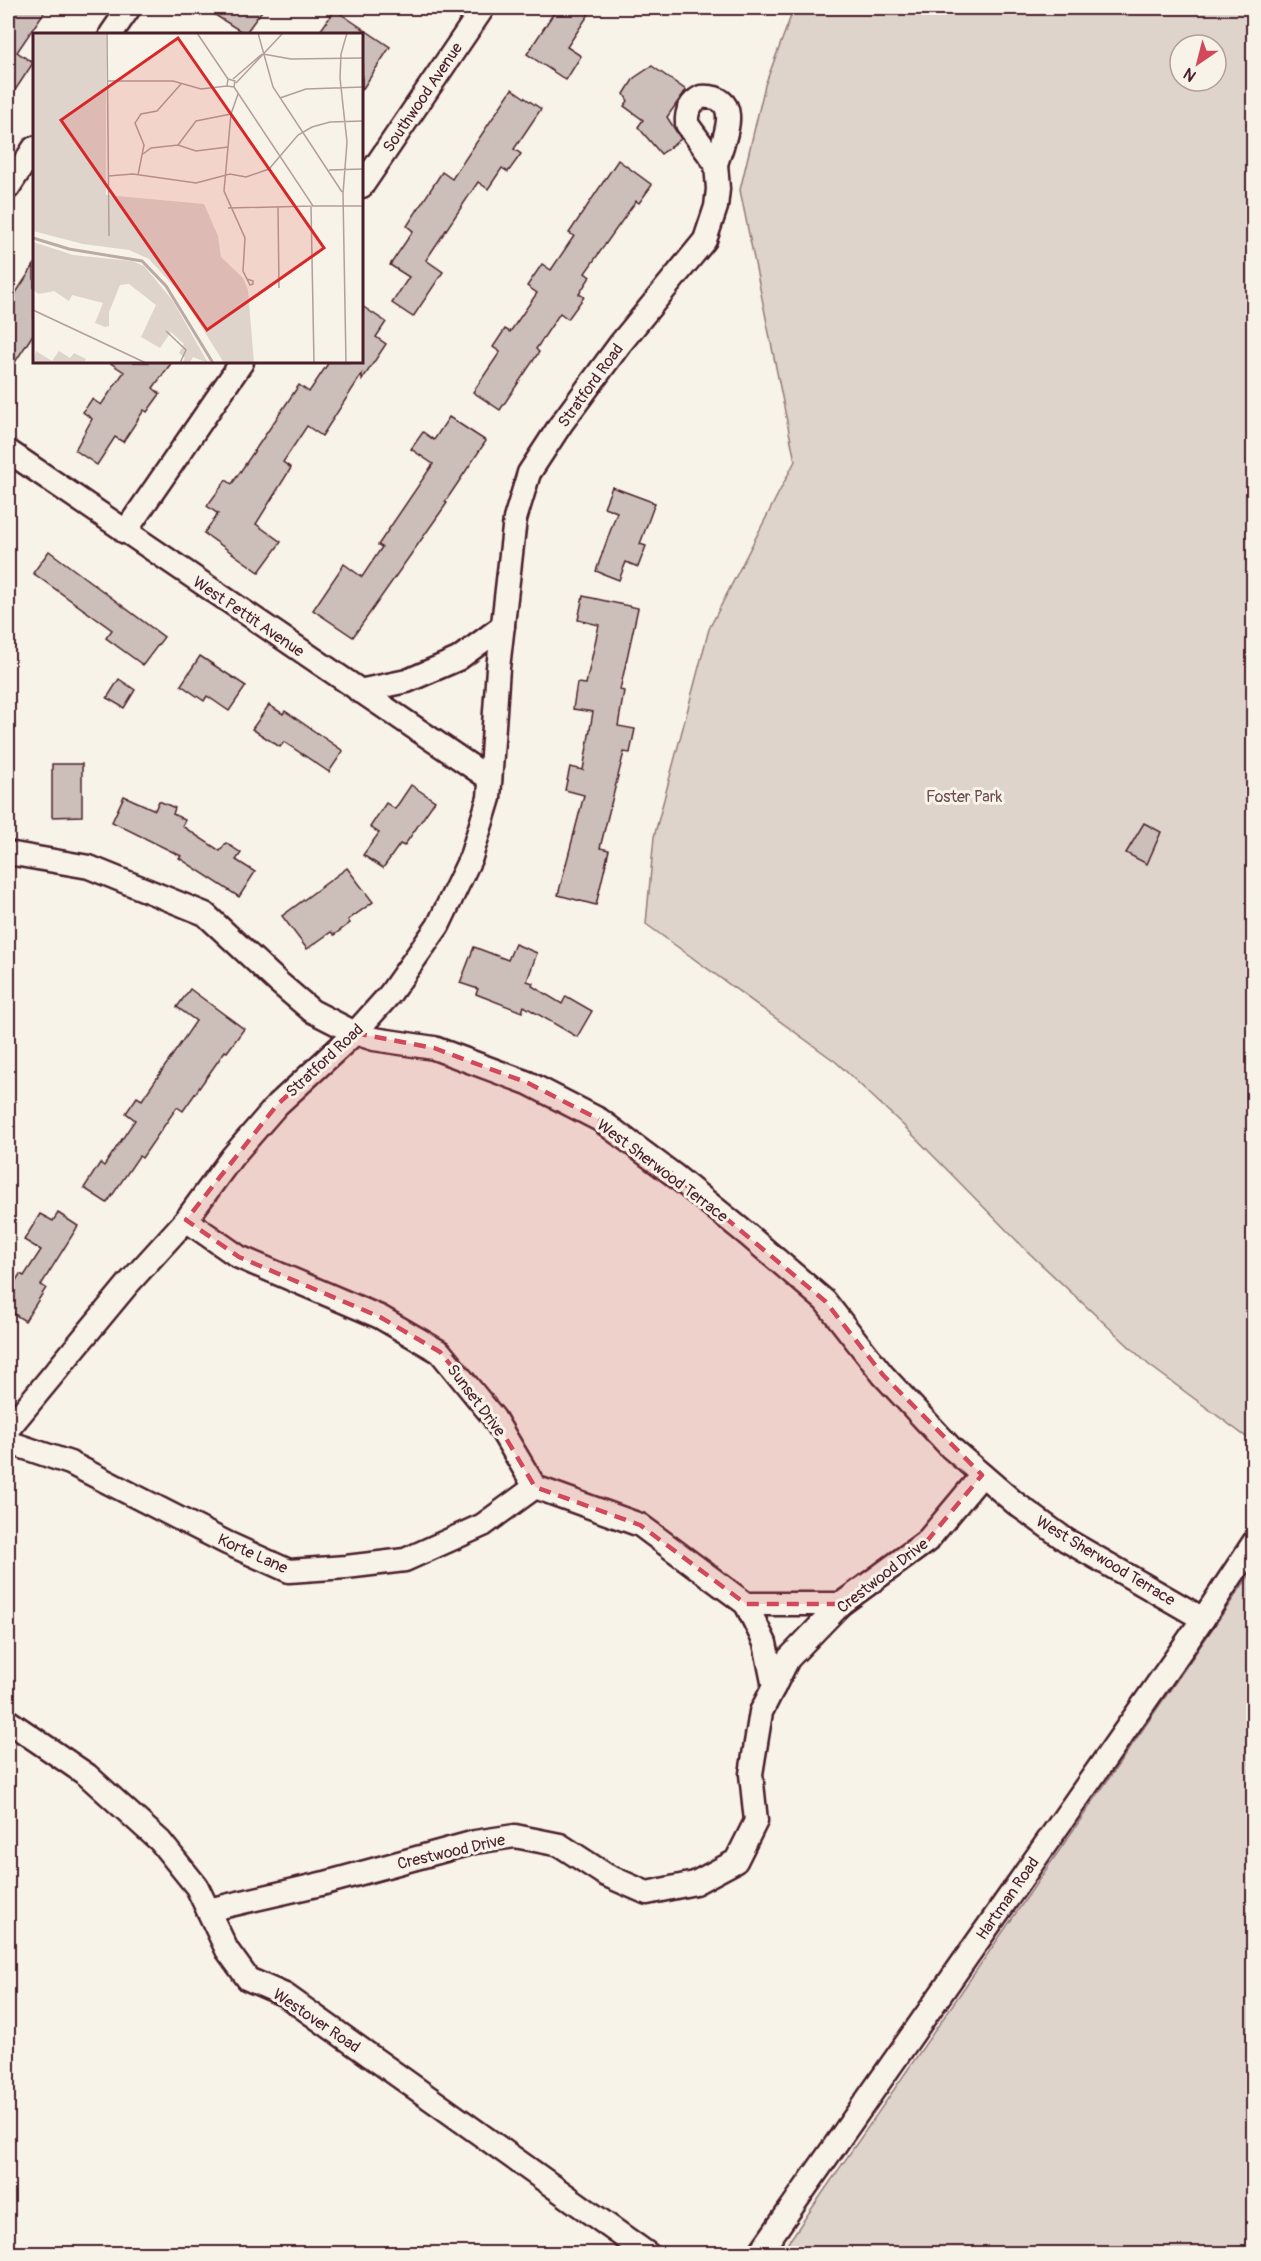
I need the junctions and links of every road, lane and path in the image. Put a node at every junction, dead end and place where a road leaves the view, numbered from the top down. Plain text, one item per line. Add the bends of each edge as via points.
1 (129, 8) edge
2 (483, 8) edge
3 (112, 33) edge
4 (33, 150) edge
5 (716, 164) dead end
6 (363, 185) edge
7 (8, 188) edge
8 (241, 363) edge
9 (8, 451) edge
10 (125, 532) junction
11 (503, 626) junction
12 (359, 691) junction
13 (490, 779) junction
14 (8, 853) edge
15 (355, 1033) junction
16 (186, 1220) junction
17 (8, 1429) edge
18 (8, 1442) edge
19 (982, 1475) junction
20 (535, 1487) junction
21 (1254, 1542) edge
22 (746, 1604) junction
23 (841, 1604) junction
24 (1203, 1618) junction
25 (774, 1687) junction
26 (8, 1720) edge
27 (208, 1910) junction
28 (648, 2253) edge
29 (759, 2253) edge

1 - 3 street
2 - 6 street, Southwood Avenue
4 - 7 street
5 - 11 street, Stratford Road via 716,207 705,240 620,344 529,473 515,519
8 - 10 street
9 - 10 street, West Pettit Avenue
10 - 12 street, West Pettit Avenue
11 - 12 street via 448,664 407,681
11 - 13 street, Stratford Road
12 - 13 street, West Pettit Avenue
13 - 15 street, Stratford Road via 489,798 471,857 438,926 390,994
14 - 15 street, West Sherwood Terrace via 89,867 205,914 312,1011
15 - 16 street, Stratford Road via 277,1105 232,1157
15 - 19 street, West Sherwood Terrace via 434,1048 528,1083 600,1120 674,1175 825,1301 883,1375 951,1448
16 - 17 street, Stratford Road
16 - 20 street, Sunset Drive via 239,1257 380,1317 440,1352 494,1418
18 - 20 street, Korte Lane via 70,1463 289,1571 405,1560 483,1525
19 - 23 street, Crestwood Drive via 927,1541
19 - 24 street, West Sherwood Terrace via 1066,1540
20 - 22 street via 640,1525
21 - 24 street, Hartman Road
22 - 23 street
22 - 25 street via 765,1643
23 - 25 street, Crestwood Drive via 788,1659
24 - 29 street, Hartman Road
25 - 27 street, Crestwood Drive via 761,1712 751,1774 756,1821 736,1861 695,1883 647,1893 606,1875 560,1845 515,1836 475,1842
26 - 27 street, Westover Road via 87,1775 160,1841 196,1887
27 - 28 street, Westover Road via 227,1950 248,1979 285,1995

